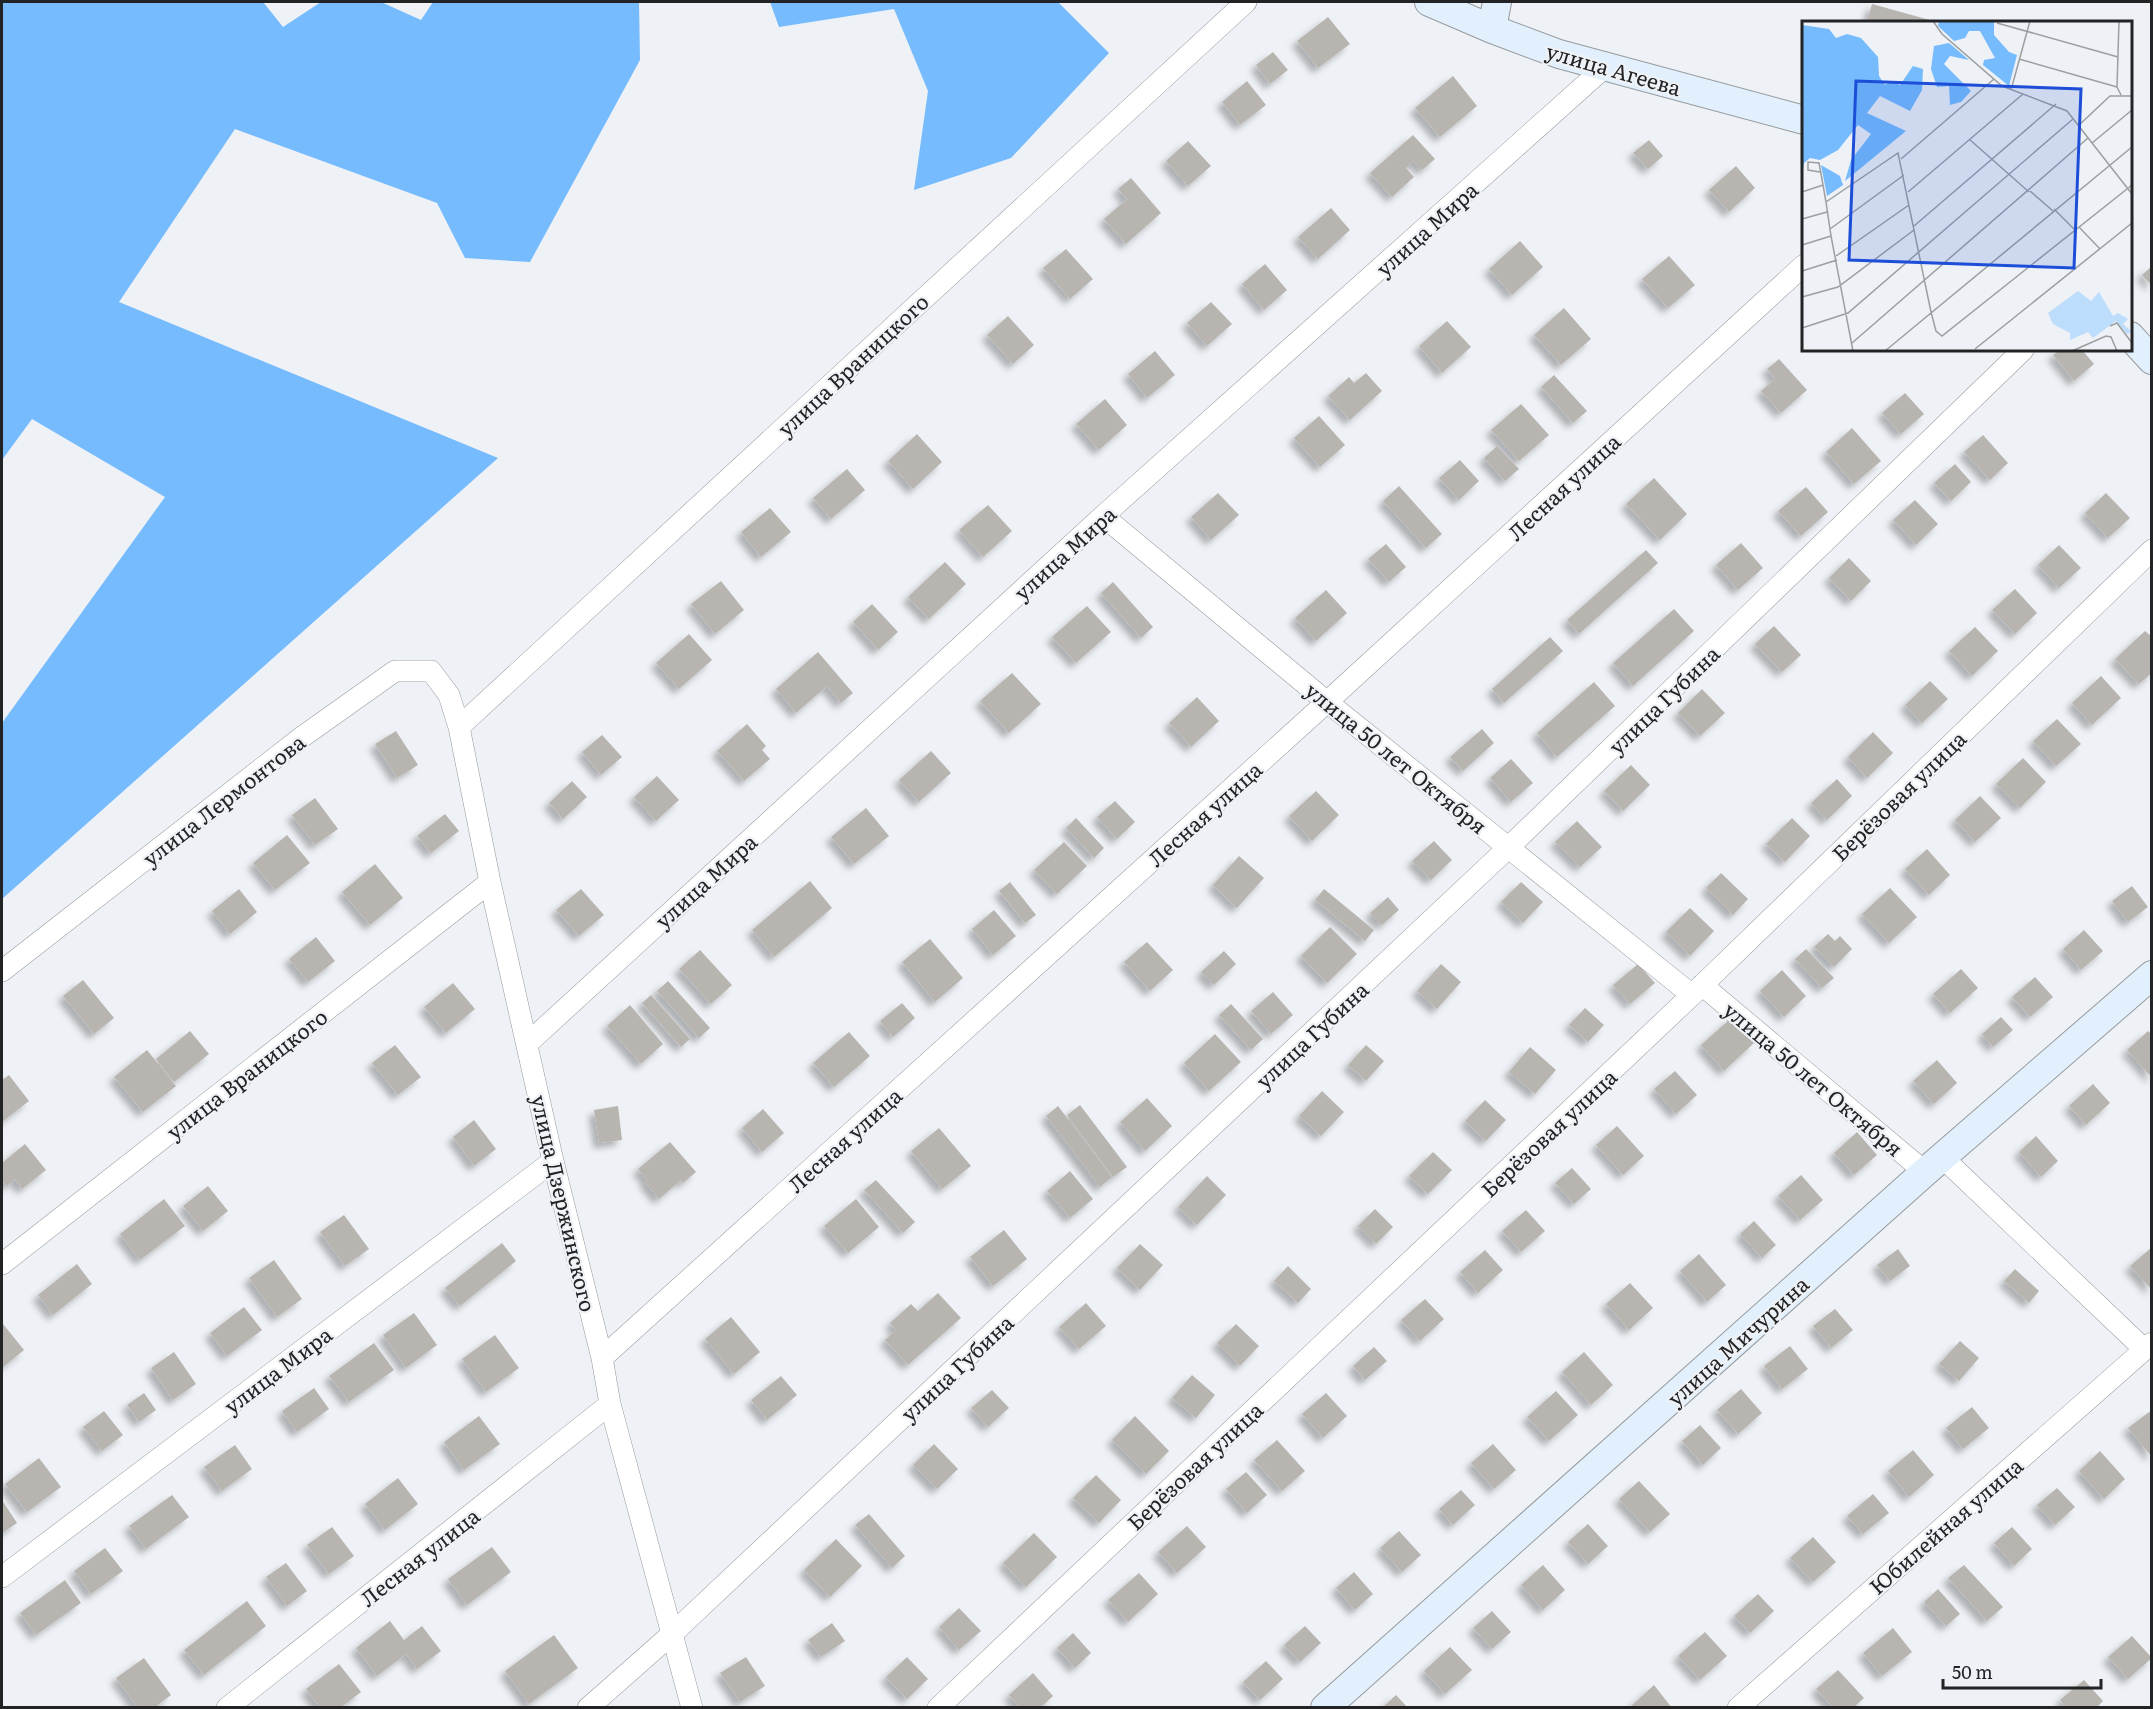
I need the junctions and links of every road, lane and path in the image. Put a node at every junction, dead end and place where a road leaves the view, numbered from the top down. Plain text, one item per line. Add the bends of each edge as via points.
1 (1246, 2) edge
2 (1429, 2) edge
3 (1497, 2) edge
4 (1492, 29) junction
5 (1605, 67) junction
6 (1802, 120) edge
7 (1802, 266) edge
8 (2022, 351) edge
9 (1103, 516) junction
10 (2151, 550) edge
11 (449, 695) joint
12 (1327, 702) junction
13 (459, 727) junction
14 (1509, 847) junction
15 (490, 882) junction
16 (2, 971) edge
17 (2151, 975) edge
18 (1697, 990) junction
19 (528, 1043) junction
20 (553, 1161) junction
21 (1934, 1164) junction
22 (2, 1264) edge
23 (2148, 1346) edge
24 (602, 1358) junction
25 (610, 1404) junction
26 (2, 1577) edge
27 (673, 1633) junction
28 (227, 1707) edge
29 (588, 1707) edge
30 (692, 1707) edge
31 (938, 1707) edge
32 (1325, 1707) edge
33 (1738, 1707) edge

1 - 13 street, улица Враницкого
2 - 4 street, улица Агеева
3 - 4 street
4 - 5 street, улица Агеева
5 - 6 street, улица Агеева
5 - 9 street, улица Мира
7 - 12 street, Лесная улица
8 - 14 street, улица Губина
9 - 12 street, улица 50 лет Октября
9 - 19 street, улица Мира
10 - 18 street, Берёзовая улица
11 - 13 street, улица Дзержинского
11 - 16 street, улица Лермонтова via 430,671 395,671 302,737
12 - 14 street, улица 50 лет Октября
12 - 24 street, Лесная улица
13 - 15 street, улица Дзержинского
14 - 18 street, улица 50 лет Октября
14 - 27 street, улица Губина
15 - 19 street, улица Дзержинского
15 - 22 street, улица Враницкого
17 - 21 street, улица Мичурина
18 - 21 street, улица 50 лет Октября
18 - 31 street, Берёзовая улица
19 - 20 street, улица Дзержинского
20 - 24 street, улица Дзержинского
20 - 26 street, улица Мира
21 - 23 street, улица 50 лет Октября
21 - 32 street, улица Мичурина
23 - 33 street, Юбилейная улица
24 - 25 street, улица Дзержинского
25 - 27 street, улица Дзержинского
25 - 28 street, Лесная улица
27 - 29 street, улица Губина
27 - 30 street, улица Дзержинского

